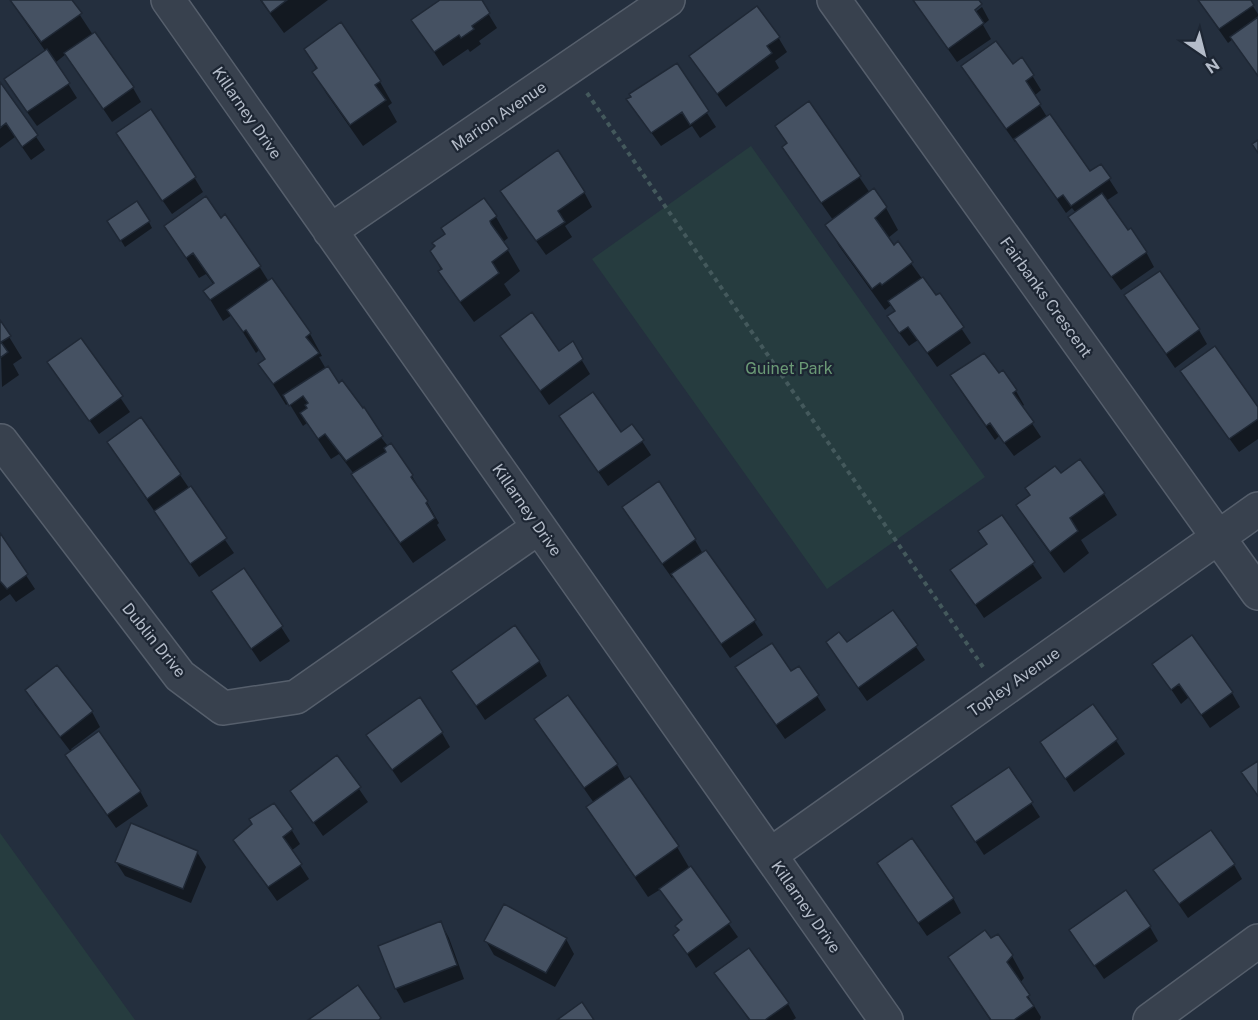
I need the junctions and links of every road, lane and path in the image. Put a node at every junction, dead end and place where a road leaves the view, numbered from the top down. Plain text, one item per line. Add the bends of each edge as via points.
1 (168, 0) edge
2 (668, 0) edge
3 (834, 0) edge
4 (570, 67) junction
5 (330, 231) junction
6 (0, 442) edge
7 (1258, 509) edge
8 (539, 527) junction
9 (1218, 537) junction
10 (1258, 593) edge
11 (1000, 692) junction
12 (770, 855) junction
13 (1258, 941) edge
14 (886, 1020) edge
15 (1150, 1020) edge

1 - 5 street, Killarney Drive
2 - 4 street, Marion Avenue
3 - 9 street, Fairbanks Crescent
4 - 5 street, Marion Avenue
4 - 11 path
5 - 8 street, Killarney Drive
6 - 8 street, Dublin Drive via 180,676 222,708 297,697
7 - 9 street, Topley Avenue
8 - 12 street, Killarney Drive
9 - 10 street, Fairbanks Crescent
9 - 11 street, Topley Avenue
11 - 12 street, Topley Avenue
12 - 14 street, Killarney Drive
13 - 15 street

